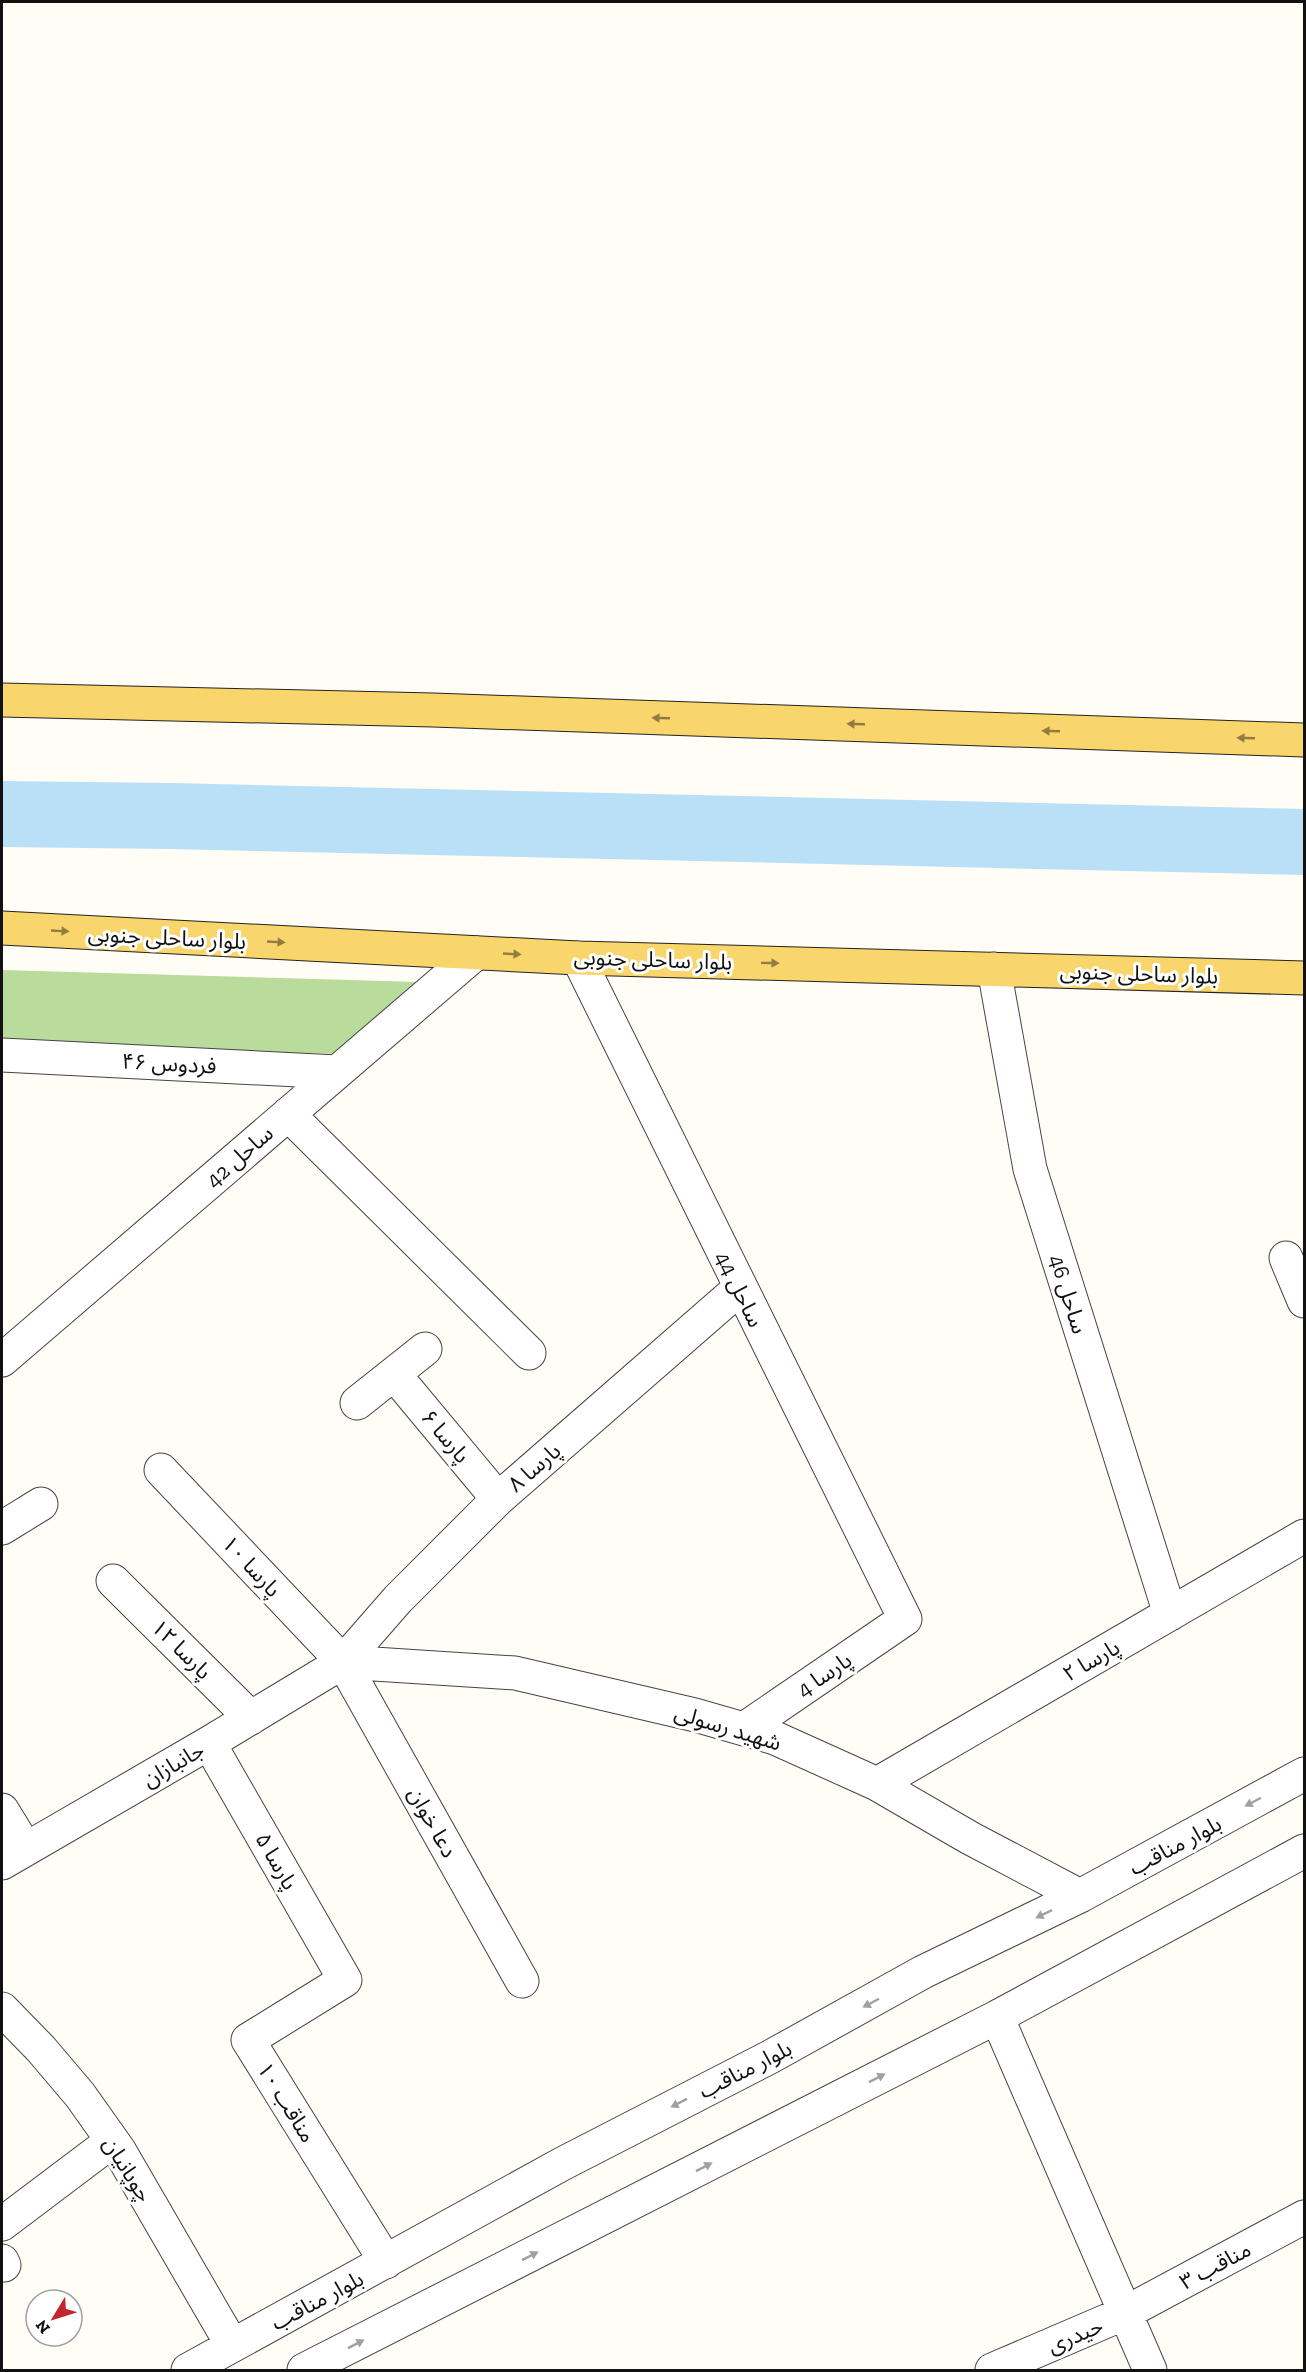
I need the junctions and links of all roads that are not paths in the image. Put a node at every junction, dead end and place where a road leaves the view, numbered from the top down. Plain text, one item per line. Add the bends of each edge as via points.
1 (2, 700) edge
2 (1305, 740) edge
3 (2, 928) edge
4 (476, 953) junction
5 (578, 958) junction
6 (994, 969) junction
7 (1305, 978) edge
8 (2, 1055) edge
9 (338, 1071) junction
10 (288, 1114) junction
11 (1286, 1258) dead end
12 (740, 1288) junction
13 (1305, 1301) edge
14 (425, 1349) dead end
15 (529, 1353) dead end
16 (2, 1360) edge
17 (394, 1374) junction
18 (357, 1403) dead end
19 (161, 1470) dead end
20 (498, 1498) junction
21 (41, 1504) dead end
22 (2, 1528) edge
23 (1305, 1536) edge
24 (113, 1581) dead end
25 (1170, 1614) junction
26 (905, 1618) joint
27 (343, 1662) junction
28 (251, 1718) junction
29 (744, 1729) junction
30 (209, 1743) junction
31 (1305, 1774) edge
32 (877, 1784) junction
33 (2, 1810) edge
34 (1305, 1851) edge
35 (14, 1856) edge
36 (1080, 1896) junction
37 (345, 1980) joint
38 (522, 1981) dead end
39 (2, 2008) edge
40 (997, 2017) junction
41 (112, 2141) junction
42 (1305, 2217) edge
43 (2, 2224) edge
44 (386, 2262) junction
45 (1125, 2313) junction
46 (232, 2345) junction
47 (188, 2370) edge
48 (304, 2370) edge
49 (992, 2370) edge
50 (1150, 2370) edge

2 -> 1 main road
3 -> 4 main road, بلوار ساحلی جنوبی
4 -> 5 main road, بلوار ساحلی جنوبی
4 - 9 street, ساحل 42
5 -> 6 main road, بلوار ساحلی جنوبی
5 - 12 street, ساحل 44
6 - 7 main road, بلوار ساحلی جنوبی
6 - 25 street, ساحل 46 via 1030,1169
8 - 9 street, فردوس ۴۶
9 - 10 street, ساحل 42
10 - 15 street
10 - 16 street, ساحل 42
11 - 13 street
12 - 20 street, پارسا ۸
12 - 26 street, ساحل 44
14 - 17 street
17 - 18 street
17 - 20 street, پارسا ۶
19 - 27 street, پارسا ۱۰
20 - 27 street, پارسا ۸ via 398,1599
21 - 22 street
23 - 25 street, پارسا ۲
24 - 28 street, پارسا ۱۲
25 - 32 street, پارسا ۲
26 - 29 street, پارسا 4
27 - 28 street, جانبازان
27 - 29 street, شهید رسولی via 515,1673
27 - 38 street, دعا خوان
28 - 30 street, جانبازان
29 - 32 street, شهید رسولی via 774,1738
30 - 35 street, جانبازان
30 - 37 street, پارسا ۵
31 -> 36 street, بلوار مناقب
32 - 36 street, شهید رسولی
33 - 35 street
34 - 40 street
36 -> 44 street, بلوار مناقب via 923,1972 770,2057 487,2204
37 - 44 street, مناقب ۱۰ via 248,2040
39 - 41 street, چوپانیان via 60,2072
40 - 45 street
48 -> 40 street
41 - 43 street
41 - 46 street, چوپانیان
42 - 45 street, مناقب ۳
44 - 46 street, بلوار مناقب
45 - 49 street, حیدری
45 - 50 street
46 - 47 street, بلوار مناقب

